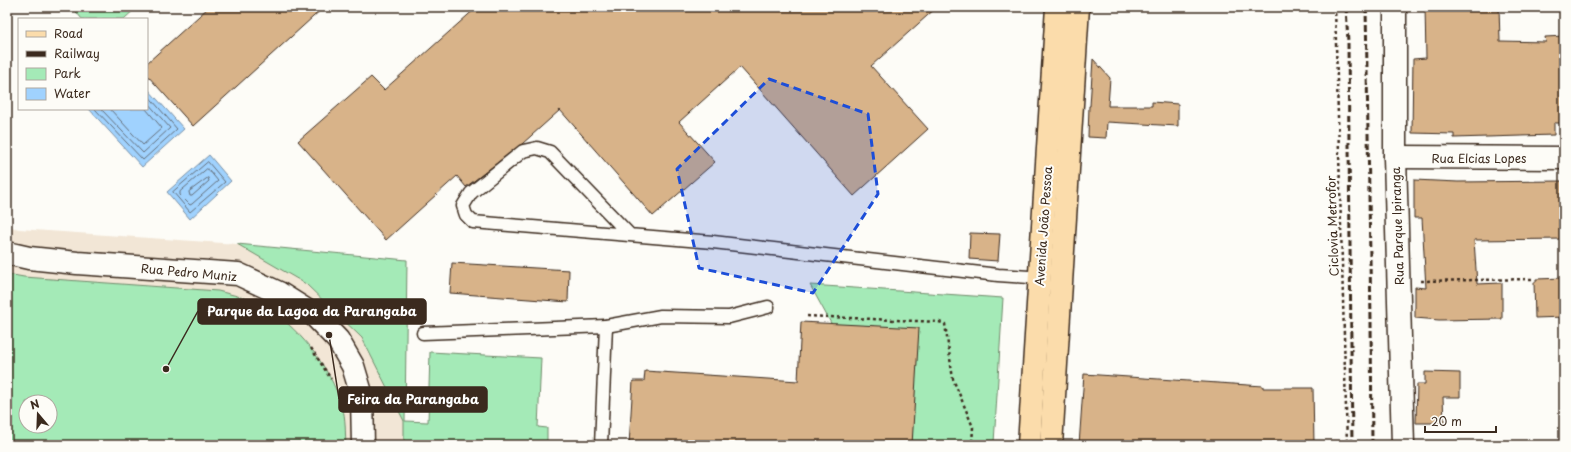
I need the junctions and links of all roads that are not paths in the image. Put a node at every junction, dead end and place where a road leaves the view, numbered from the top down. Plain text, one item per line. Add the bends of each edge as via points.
1 (1057, 7) edge
2 (1078, 7) edge
3 (1395, 7) edge
4 (1395, 157) junction
5 (1564, 158) edge
6 (629, 234) junction
7 (7, 253) edge
8 (1050, 279) junction
9 (768, 307) dead end
10 (606, 326) junction
11 (423, 333) dead end
12 (363, 445) edge
13 (601, 445) edge
14 (1029, 445) edge
15 (1051, 445) edge
16 (1403, 445) edge

1 - 8 main road, Avenida João Pessoa
2 - 8 main road, Avenida João Pessoa
3 - 4 street, Rua Parque Ipiranga
4 - 5 street, Rua Elcias Lopes
4 - 16 street, Rua Parque Ipiranga
6 - 6 lane via 473,222 466,215 463,206 471,193 522,151 537,148 550,152
6 - 8 lane
7 - 12 street, Rua Pedro Muniz via 77,263 238,274 279,293 314,315 338,340 353,366 362,396
8 - 14 main road, Avenida João Pessoa
8 - 15 main road, Avenida João Pessoa
9 - 10 lane via 729,316 661,316
10 - 11 lane
10 - 13 lane

